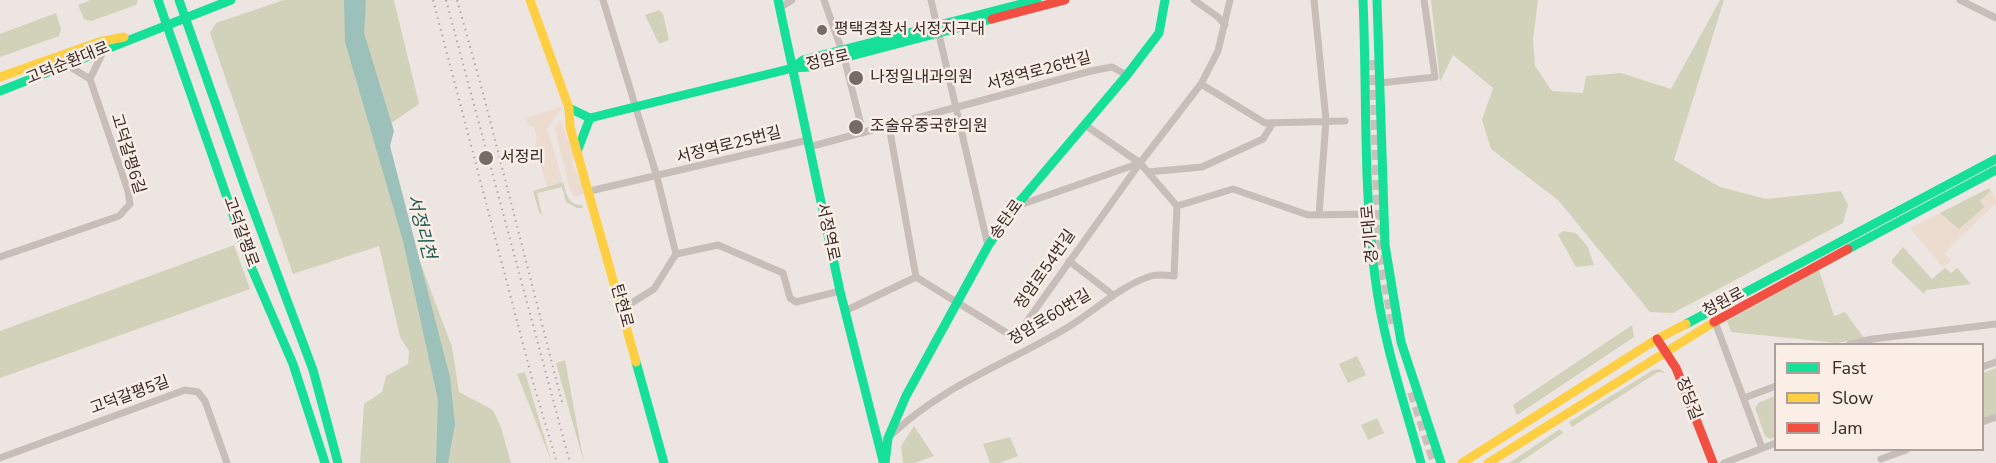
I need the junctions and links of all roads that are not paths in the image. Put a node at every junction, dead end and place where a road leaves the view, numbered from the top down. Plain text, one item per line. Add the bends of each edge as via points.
1 (158, 0) edge
2 (179, 0) edge
3 (231, 0) edge
4 (530, 0) edge
5 (603, 0) edge
6 (792, 0) edge
7 (824, 0) edge
8 (931, 0) edge
9 (1036, 0) edge
10 (1065, 0) edge
11 (1165, 0) edge
12 (1194, 0) edge
13 (1230, 0) edge
14 (1314, 0) edge
15 (1363, 0) edge
16 (1377, 0) edge
17 (1424, 0) edge
18 (1960, 0) edge
19 (780, 3) edge
20 (185, 17) junction
21 (1996, 18) edge
22 (166, 23) junction
23 (1225, 25) junction
24 (939, 29) junction
25 (136, 35) junction
26 (103, 52) junction
27 (843, 54) junction
28 (68, 65) junction
29 (793, 68) junction
30 (1127, 75) junction
31 (0, 77) edge
32 (90, 79) junction
33 (1380, 83) junction
34 (1201, 84) junction
35 (0, 91) edge
36 (636, 106) junction
37 (569, 108) junction
38 (958, 108) junction
39 (590, 118) junction
40 (1326, 120) junction
41 (1346, 121) dead end
42 (1273, 123) junction
43 (1085, 125) junction
44 (889, 126) junction
45 (585, 133) junction
46 (863, 133) junction
47 (573, 135) junction
48 (809, 144) junction
49 (578, 148) junction
50 (1996, 159) edge
51 (1140, 163) junction
52 (1996, 170) edge
53 (1148, 172) junction
54 (657, 177) junction
55 (590, 191) junction
56 (1178, 206) junction
57 (1015, 207) junction
58 (1368, 214) junction
59 (1318, 215) junction
60 (988, 246) junction
61 (676, 254) junction
62 (0, 257) edge
63 (1069, 261) junction
64 (916, 277) junction
65 (840, 291) junction
66 (1113, 296) junction
67 (956, 303) junction
68 (622, 309) junction
69 (845, 311) junction
70 (1715, 322) junction
71 (1996, 324) edge
72 (1657, 339) junction
73 (1858, 343) edge
74 (1664, 351) junction
75 (1774, 387) edge
76 (1744, 398) junction
77 (888, 438) junction
78 (1774, 444) edge
79 (1762, 448) junction
80 (1904, 451) edge
81 (0, 458) edge
82 (1881, 461) edge
83 (227, 463) edge
84 (325, 463) edge
85 (339, 463) edge
86 (664, 463) edge
87 (884, 463) edge
88 (1420, 463) edge
89 (1441, 463) edge
90 (1461, 463) edge
91 (1488, 463) edge
92 (1713, 463) edge
93 (1724, 463) edge

1 - 22 street, 고덕갈평로
2 - 20 street, 고덕갈평로
3 - 20 street, 고덕순환대로
4 - 37 street, 탄현로
5 - 36 street, 서정역로25번길
6 - 19 street
7 - 27 street
8 - 24 street
9 - 24 street
10 - 24 street, 정암로
11 - 30 street, 송탄로 via 1159,33
12 - 23 street
13 - 23 street, 정암로54번길
14 - 40 street
15 - 58 street, 경기대로
16 - 33 street, 경기대로
17 - 33 street via 1435,77
18 - 21 street
19 - 29 street, 서정역로
20 - 22 street, 고덕순환대로
20 - 85 street, 고덕갈평로 via 313,367
22 - 25 street, 고덕순환대로
22 - 84 street, 고덕갈평로
23 - 34 street, 정암로54번길 via 1218,51
24 - 27 street, 정암로
24 - 38 street
25 - 26 street, 고덕순환대로
25 - 31 street, 고덕순환대로 via 99,42
26 - 28 street, 고덕순환대로
26 - 32 street
27 - 29 street, 정암로 via 809,67
27 - 46 street
28 - 32 street
28 - 35 street, 고덕순환대로
29 - 36 street, 정암로
29 - 48 street, 서정역로
30 - 38 street, 서정역로26번길 via 1112,67 1091,71
30 - 43 street, 송탄로
32 - 62 street, 고덕갈평6길 via 130,204 119,216
33 - 89 street, 경기대로 via 1385,245 1394,306 1401,342
34 - 42 street via 1265,123
34 - 51 street, 정암로54번길
36 - 39 street, 정암로
36 - 54 street, 서정역로25번길
37 - 39 street
37 - 47 street, 탄현로
38 - 44 street, 서정역로26번길
38 - 60 street
39 - 45 street
40 - 41 street
40 - 42 street
40 - 59 street
42 - 53 street via 1263,139 1202,167
43 - 51 street
43 - 57 street, 송탄로
44 - 46 street, 서정역로26번길
44 - 64 street
45 - 47 street
45 - 49 street
46 - 48 street, 서정역로26번길
47 - 49 street, 탄현로
48 - 54 street, 서정역로25번길
48 - 65 street, 서정역로
49 - 55 street, 탄현로
50 - 72 street, 청원로
51 - 53 street
51 - 57 street
51 - 63 street, 정암로54번길
52 - 70 street, 청원로
53 - 56 street
54 - 55 street, 서정역로25번길
54 - 61 street, 서정역로25번길
55 - 68 street, 탄현로
56 - 59 street via 1233,189
56 - 66 street, 정암로60번길 via 1174,276 1153,275
57 - 60 street, 송탄로
58 - 59 street
58 - 88 street, 경기대로 via 1382,319
60 - 67 street, 송탄로
61 - 65 street via 718,244 783,273 790,298 796,302
61 - 68 street via 654,289
63 - 66 street
63 - 67 street, 정암로54번길 via 1015,338
64 - 67 street
64 - 69 street
65 - 69 street, 서정역로
66 - 77 street, 정암로60번길 via 1067,328 950,389
67 - 77 street, 송탄로
68 - 86 street, 탄현로
69 - 87 street, 서정역로
70 - 74 street, 청원로
70 - 76 street
71 - 73 street
72 - 74 street, 장당길
72 - 90 street, 청원로
74 - 91 street, 청원로
74 - 92 street, 장당길 via 1676,368
75 - 76 street
76 - 79 street
77 - 87 street, 송탄로
78 - 79 street
79 - 93 street
80 - 82 street
81 - 83 street, 고덕갈평5길 via 185,390 198,392 205,401

